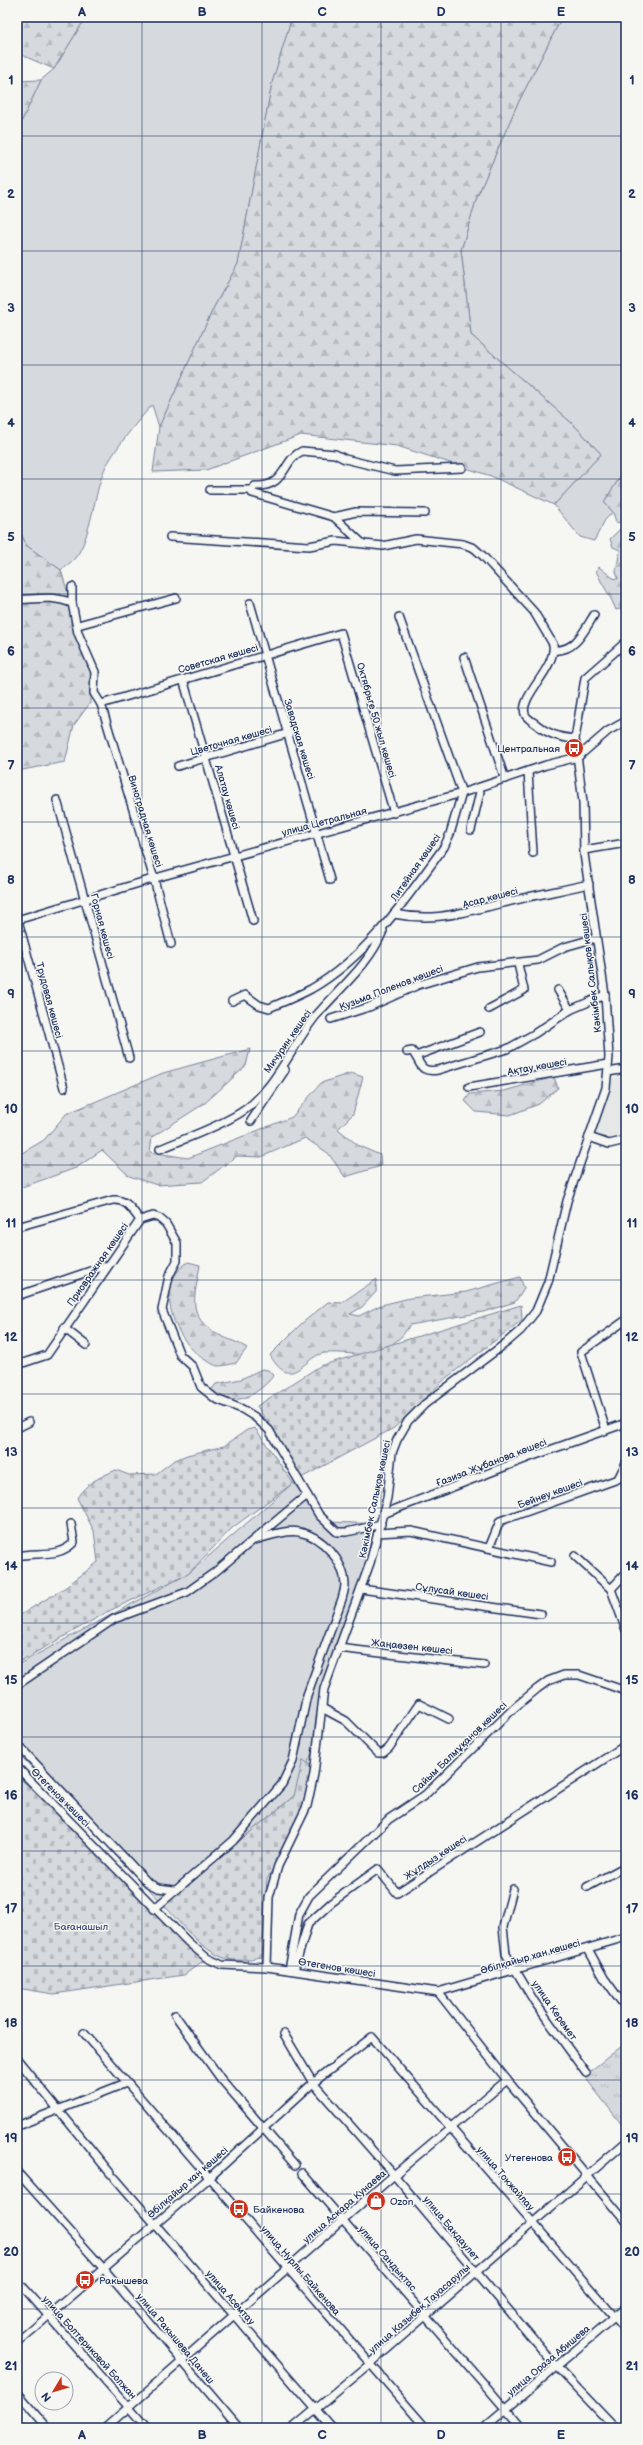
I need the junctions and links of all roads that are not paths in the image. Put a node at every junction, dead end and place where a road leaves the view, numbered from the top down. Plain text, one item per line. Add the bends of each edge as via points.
1 (462, 468) dead end
2 (210, 490) dead end
3 (251, 490) junction
4 (425, 513) dead end
5 (334, 517) junction
6 (170, 537) dead end
7 (362, 543) junction
8 (72, 587) dead end
9 (176, 598) dead end
10 (17, 600) edge
11 (72, 603) junction
12 (250, 603) dead end
13 (594, 615) dead end
14 (400, 617) dead end
15 (78, 625) junction
16 (341, 633) joint
17 (626, 642) edge
18 (554, 650) junction
19 (264, 655) junction
20 (464, 657) dead end
21 (183, 678) junction
22 (101, 704) junction
23 (626, 721) edge
24 (289, 733) junction
25 (575, 739) junction
26 (578, 757) junction
27 (206, 758) junction
28 (178, 766) dead end
29 (528, 771) junction
30 (505, 779) junction
31 (478, 788) junction
32 (462, 793) junction
33 (57, 800) dead end
34 (394, 813) junction
35 (471, 830) dead end
36 (318, 834) junction
37 (626, 842) edge
38 (584, 850) junction
39 (533, 853) dead end
40 (235, 856) junction
41 (154, 879) junction
42 (330, 880) dead end
43 (589, 884) junction
44 (86, 900) junction
45 (394, 914) junction
46 (17, 919) edge
47 (254, 921) dead end
48 (384, 927) junction
49 (596, 938) junction
50 (171, 944) dead end
51 (518, 964) junction
52 (558, 990) dead end
53 (605, 995) junction
54 (232, 1001) dead end
55 (489, 1009) dead end
56 (570, 1010) junction
57 (331, 1019) dead end
58 (480, 1032) dead end
59 (293, 1051) junction
60 (407, 1052) dead end
61 (416, 1056) junction
62 (129, 1058) dead end
63 (608, 1064) junction
64 (626, 1069) edge
65 (608, 1072) junction
66 (469, 1087) dead end
67 (64, 1088) dead end
68 (251, 1121) dead end
69 (589, 1137) junction
70 (626, 1140) edge
71 (160, 1150) dead end
72 (140, 1220) junction
73 (17, 1227) edge
74 (108, 1265) junction
75 (17, 1296) edge
76 (626, 1320) edge
77 (64, 1328) junction
78 (86, 1345) dead end
79 (17, 1365) edge
80 (29, 1422) dead end
81 (626, 1423) edge
82 (17, 1428) edge
83 (606, 1430) junction
84 (626, 1463) edge
85 (307, 1495) junction
86 (383, 1514) junction
87 (71, 1524) dead end
88 (381, 1524) junction
89 (378, 1533) junction
90 (254, 1540) junction
91 (489, 1548) junction
92 (17, 1556) edge
93 (575, 1556) dead end
94 (551, 1562) dead end
95 (626, 1573) edge
96 (361, 1589) junction
97 (611, 1590) junction
98 (541, 1614) dead end
99 (626, 1630) edge
100 (338, 1648) junction
101 (484, 1665) dead end
102 (17, 1685) edge
103 (626, 1691) edge
104 (322, 1708) junction
105 (449, 1719) dead end
106 (17, 1744) edge
107 (626, 1745) edge
108 (17, 1767) edge
109 (626, 1866) edge
110 (587, 1887) dead end
111 (513, 1889) dead end
112 (174, 1890) junction
113 (154, 1909) junction
114 (626, 1937) edge
115 (588, 1949) junction
116 (267, 1967) junction
117 (292, 1970) junction
118 (516, 1970) junction
119 (438, 1992) junction
120 (626, 2008) edge
121 (175, 2015) dead end
122 (84, 2033) dead end
123 (284, 2034) dead end
124 (372, 2037) joint
125 (17, 2059) edge
126 (586, 2073) dead end
127 (507, 2080) junction
128 (126, 2083) junction
129 (313, 2083) junction
130 (57, 2110) junction
131 (17, 2126) edge
132 (264, 2127) junction
133 (450, 2128) junction
134 (626, 2142) edge
135 (295, 2165) dead end
136 (17, 2172) edge
137 (302, 2173) dead end
138 (394, 2175) junction
139 (587, 2176) junction
140 (209, 2178) junction
141 (343, 2220) junction
142 (626, 2222) edge
143 (532, 2223) junction
144 (155, 2224) junction
145 (103, 2268) junction
146 (287, 2269) junction
147 (475, 2271) junction
148 (17, 2280) edge
149 (626, 2307) edge
150 (425, 2314) junction
151 (234, 2315) junction
152 (48, 2316) junction
153 (614, 2317) junction
154 (626, 2330) edge
155 (17, 2343) edge
156 (181, 2360) junction
157 (370, 2364) junction
158 (556, 2366) junction
159 (17, 2392) edge
160 (129, 2407) junction
161 (316, 2409) junction
162 (505, 2409) junction
163 (48, 2428) edge
164 (105, 2428) edge
165 (147, 2428) edge
166 (239, 2428) edge
167 (293, 2428) edge
168 (332, 2428) edge
169 (426, 2428) edge
170 (484, 2428) edge
171 (522, 2428) edge
172 (615, 2428) edge

1 - 3 street via 395,471 345,459 335,454 302,451 293,458 278,480 255,486
2 - 3 street
3 - 5 street via 259,495
4 - 5 street via 356,512
5 - 7 street
6 - 7 street via 309,546 336,541
7 - 18 street via 383,546 427,539 474,548 534,612 549,636
8 - 11 street, Виноградная көшесі
9 - 15 street
10 - 11 street via 45,597
11 - 15 street, Виноградная көшесі
12 - 19 street, Заводская көшесі
13 - 18 street via 571,647 563,651
14 - 32 street
15 - 22 street, Виноградная көшесі via 82,643 95,672 94,693
16 - 19 street, Советская көшесі
16 - 34 street, Октябрьге 50 жыл көшесі
17 - 25 street, Кәкімбек Салықов көшесі via 584,678
18 - 25 street via 549,664 525,703 524,712 544,731
19 - 21 street, Советская көшесі
19 - 24 street, Заводская көшесі
20 - 30 street
21 - 22 street, Советская көшесі
21 - 27 street, Алатау көшесі
22 - 41 street, Виноградная көшесі
23 - 26 street, улица Цетральная via 596,740
24 - 27 street, Цветочная көшесі
24 - 36 street, Заводская көшесі
25 - 26 street, Кәкімбек Салықов көшесі
26 - 29 street, улица Цетральная
26 - 38 street, Кәкімбек Салықов көшесі via 583,802
27 - 28 street, Цветочная көшесі
27 - 40 street, Алатау көшесі
29 - 30 street, улица Цетральная
29 - 39 street
30 - 31 street, улица Цетральная
31 - 32 street, улица Цетральная
31 - 35 street via 480,792
32 - 34 street, улица Цетральная
32 - 45 street, Литейная көшесі via 444,847
33 - 44 street, Горная көшесі
34 - 36 street, улица Цетральная
36 - 40 street, улица Цетральная
36 - 42 street, Заводская көшесі
37 - 38 street
38 - 43 street, Кәкімбек Салықов көшесі
40 - 41 street, улица Цетральная
40 - 47 street, Алатау көшесі
41 - 44 street, улица Цетральная
41 - 50 street, Виноградная көшесі
43 - 45 street, Асар көшесі via 457,916 409,917
43 - 49 street, Кәкімбек Салықов көшесі
44 - 46 street, улица Цетральная
44 - 62 street, Горная көшесі
45 - 48 street, Литейная көшесі
46 - 67 street, Трудовая көшесі
48 - 54 street, Литейная көшесі via 345,964 311,989 269,1008 259,1005 245,995
48 - 59 street, Мичурин көшесі via 359,969 316,1016
49 - 51 street, Кузьма Поленов көшесі via 564,947 538,960
49 - 53 street, Кәкімбек Салықов көшесі
51 - 55 street via 524,990
51 - 57 street, Кузьма Поленов көшесі via 478,967 418,985 369,1007
52 - 56 street
53 - 56 street
53 - 63 street, Кәкімбек Салықов көшесі
56 - 61 street via 507,1049 438,1070 430,1072 422,1069
58 - 61 street
59 - 68 street via 290,1064
59 - 71 street, Мичурин көшесі via 253,1102 241,1112
60 - 61 street via 412,1051
63 - 65 street, Кәкімбек Салықов көшесі
63 - 66 street, Ақтау көшесі
64 - 65 street
65 - 69 street, Кәкімбек Салықов көшесі via 606,1088
69 - 70 street via 609,1144
69 - 86 street, Кәкімбек Салықов көшесі via 567,1201 547,1286 536,1311 511,1338 436,1394 404,1426 392,1453
72 - 73 street via 128,1204 121,1200 113,1200
72 - 74 street, Приовражная көшесі
72 - 85 street, Приовражная көшесі via 153,1216 159,1218 166,1224 177,1243 177,1261 169,1276 162,1310 180,1355 193,1366 201,1387 216,1399 256,1417 269,1430
74 - 75 street
74 - 77 street, Приовражная көшесі
76 - 83 street via 583,1350 581,1355
77 - 78 street
77 - 79 street, Приовражная көшесі via 47,1355
80 - 82 street
81 - 83 street, Ғазиза Жұбанова көшесі
83 - 86 street, Ғазиза Жұбанова көшесі
84 - 91 street, Бейнеу көшесі via 618,1479 500,1521
85 - 88 street, Приовражная көшесі via 319,1515 337,1532
85 - 90 street
86 - 88 street, Кәкімбек Салықов көшесі
87 - 92 street via 74,1542 68,1547 52,1554 30,1552
88 - 89 street, Кәкімбек Салықов көшесі
89 - 91 street via 411,1531
89 - 96 street, Кәкімбек Салықов көшесі
90 - 102 street via 187,1592 114,1619
90 - 112 street via 298,1531 314,1536 327,1547 343,1572 345,1585 342,1599 306,1695 293,1761 282,1784 233,1841
91 - 94 street
93 - 97 street
95 - 97 street
96 - 98 street, Сұлусай көшесі
96 - 100 street, Кәкімбек Салықов көшесі
97 - 99 street
100 - 101 street, Жаңаөзен көшесі
100 - 104 street, Кәкімбек Салықов көшесі via 324,1689
103 - 117 street, Сайым Балмұқанов көшесі via 579,1675 564,1675 548,1681 531,1694 425,1795 389,1819 310,1896 299,1914
104 - 105 street via 346,1721 378,1753 383,1753 389,1748 418,1704
104 - 116 street, Кәкімбек Салықов көшесі via 314,1774 307,1806 278,1866 269,1896
106 - 112 street via 148,1883 158,1888
107 - 117 street, Жұлдыз көшесі via 397,1893 378,1869 331,1903 308,1924
108 - 113 street, Өтегенов көшесі via 110,1860
109 - 110 street
111 - 118 street, улица Керемет via 503,1927 506,1954
112 - 113 street
113 - 116 street, Өтегенов көшесі via 188,1942 212,1960 236,1967
114 - 115 street, Әбілқайыр хан көшесі
115 - 118 street, Әбілқайыр хан көшесі
115 - 120 street via 604,1978
116 - 117 street, Өтегенов көшесі
117 - 119 street, Өтегенов көшесі
118 - 119 street, Әбілқайыр хан көшесі
118 - 126 street, улица Керемет via 534,2001
119 - 127 street
121 - 132 street via 221,2079
122 - 128 street, улица Нурлы Байкенова
123 - 129 street, улица Бакдаулет
124 - 129 street, Әбілқайыр хан көшесі
124 - 133 street, улица Токжайлау
125 - 130 street, улица Асемтау
127 - 133 street, улица Аскара Кунаева
127 - 139 street
128 - 130 street
128 - 140 street, улица Нурлы Байкенова
129 - 132 street, Әбілқайыр хан көшесі
129 - 138 street, улица Бакдаулет
130 - 131 street
130 - 144 street, улица Асемтау
132 - 135 street
132 - 140 street, Әбілқайыр хан көшесі
133 - 138 street, улица Аскара Кунаева
133 - 143 street, улица Токжайлау
134 - 139 street, улица Казыбек Тауасарулы
136 - 145 street, улица Ракышева Данеш
137 - 141 street, улица Сандыктас
138 - 141 street, улица Аскара Кунаева
138 - 147 street, улица Бакдаулет
139 - 142 street
139 - 143 street, улица Казыбек Тауасарулы
140 - 144 street, Әбілқайыр хан көшесі
140 - 146 street, улица Нурлы Байкенова
141 - 146 street, улица Аскара Кунаева
141 - 150 street, улица Сандыктас
143 - 147 street, улица Казыбек Тауасарулы
143 - 153 street, улица Токжайлау
144 - 145 street, Әбілқайыр хан көшесі
144 - 151 street, улица Асемтау
145 - 152 street, Әбілқайыр хан көшесі
145 - 156 street, улица Ракышева Данеш
146 - 151 street, улица Аскара Кунаева
146 - 157 street, улица Нурлы Байкенова
147 - 150 street, улица Казыбек Тауасарулы
147 - 158 street, улица Бакдаулет
148 - 152 street, улица Болтериковой Болжан
149 - 153 street, улица Ораза Абишева
150 - 157 street, улица Казыбек Тауасарулы
150 - 162 street, улица Сандыктас
151 - 156 street, улица Аскара Кунаева
151 - 161 street, улица Асемтау
152 - 155 street, Әбілқайыр хан көшесі
152 - 160 street, улица Болтериковой Болжан
153 - 154 street, улица Токжайлау
153 - 158 street, улица Ораза Абишева
156 - 160 street, улица Аскара Кунаева
156 - 166 street, улица Ракышева Данеш
157 - 161 street, улица Казыбек Тауасарулы
157 - 169 street, улица Нурлы Байкенова
158 - 162 street, улица Ораза Абишева
158 - 172 street, улица Бакдаулет
159 - 163 street
160 - 164 street, улица Аскара Кунаева
160 - 165 street, улица Болтериковой Болжан
161 - 167 street, улица Казыбек Тауасарулы
161 - 168 street, улица Асемтау
162 - 170 street, улица Ораза Абишева
162 - 171 street, улица Сандыктас

